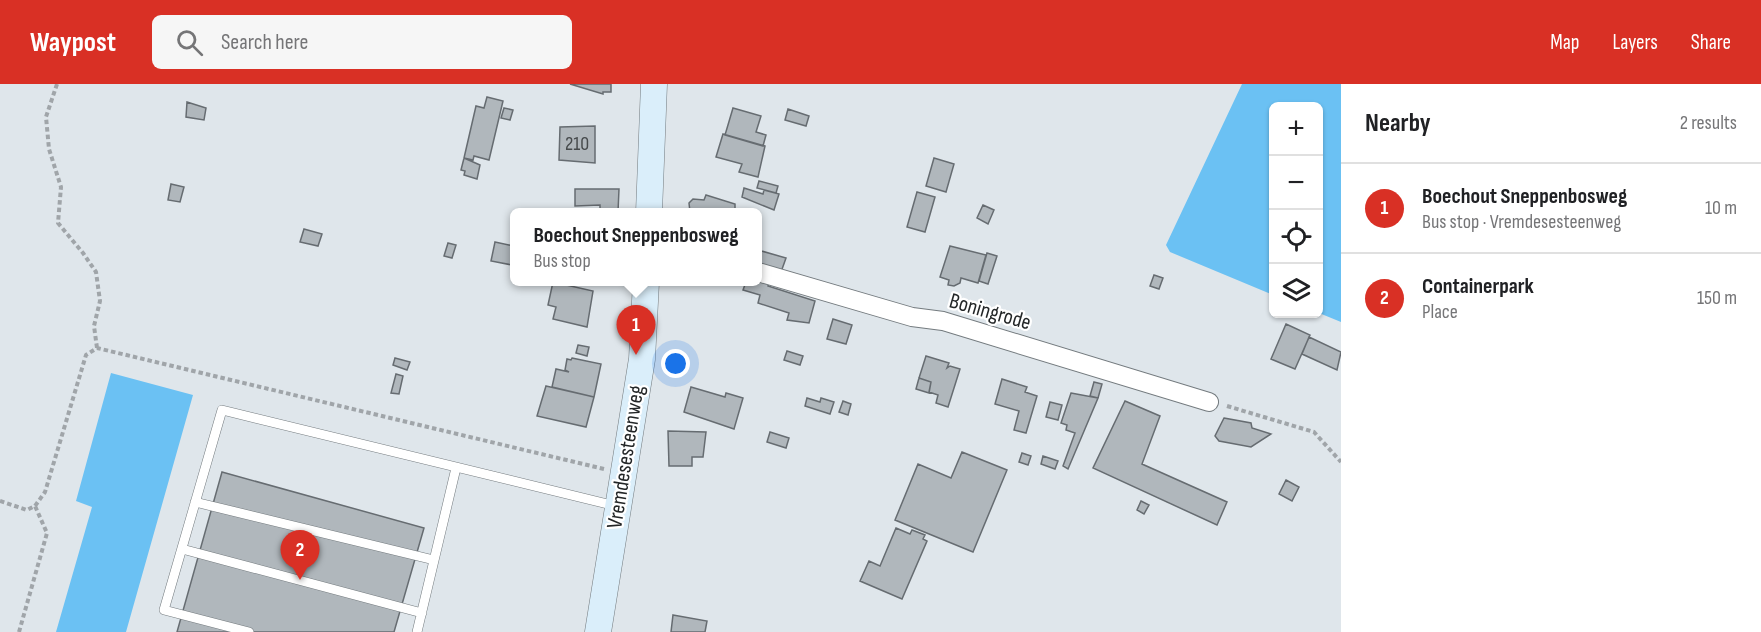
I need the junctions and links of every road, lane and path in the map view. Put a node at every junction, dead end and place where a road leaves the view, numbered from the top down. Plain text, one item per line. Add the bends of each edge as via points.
1 (57, 84) edge
2 (654, 84) edge
3 (649, 208) edge
4 (762, 273) edge
5 (646, 286) edge
6 (97, 348) dead end
7 (1209, 402) joint
8 (1341, 462) edge
9 (456, 468) junction
10 (0, 501) edge
11 (195, 502) junction
12 (619, 507) junction
13 (182, 549) junction
14 (434, 560) junction
15 (422, 613) junction
16 (19, 632) edge
17 (249, 632) edge
18 (417, 632) edge
19 (597, 632) edge

1 - 6 path via 46,117 49,149 60,187 58,223 96,272 100,301 94,326
2 - 3 street
4 - 7 street, Boningrode via 912,318 943,321
5 - 12 street, Vremdesesteenweg via 642,359
7 - 8 path via 1314,432
9 - 11 lane via 222,410
9 - 12 lane
9 - 14 lane
10 - 16 path via 27,510 35,506 46,533
11 - 13 lane
11 - 14 lane
12 - 19 street, Vremdesesteenweg
13 - 15 lane
13 - 17 lane via 164,610
14 - 15 lane
15 - 18 lane

